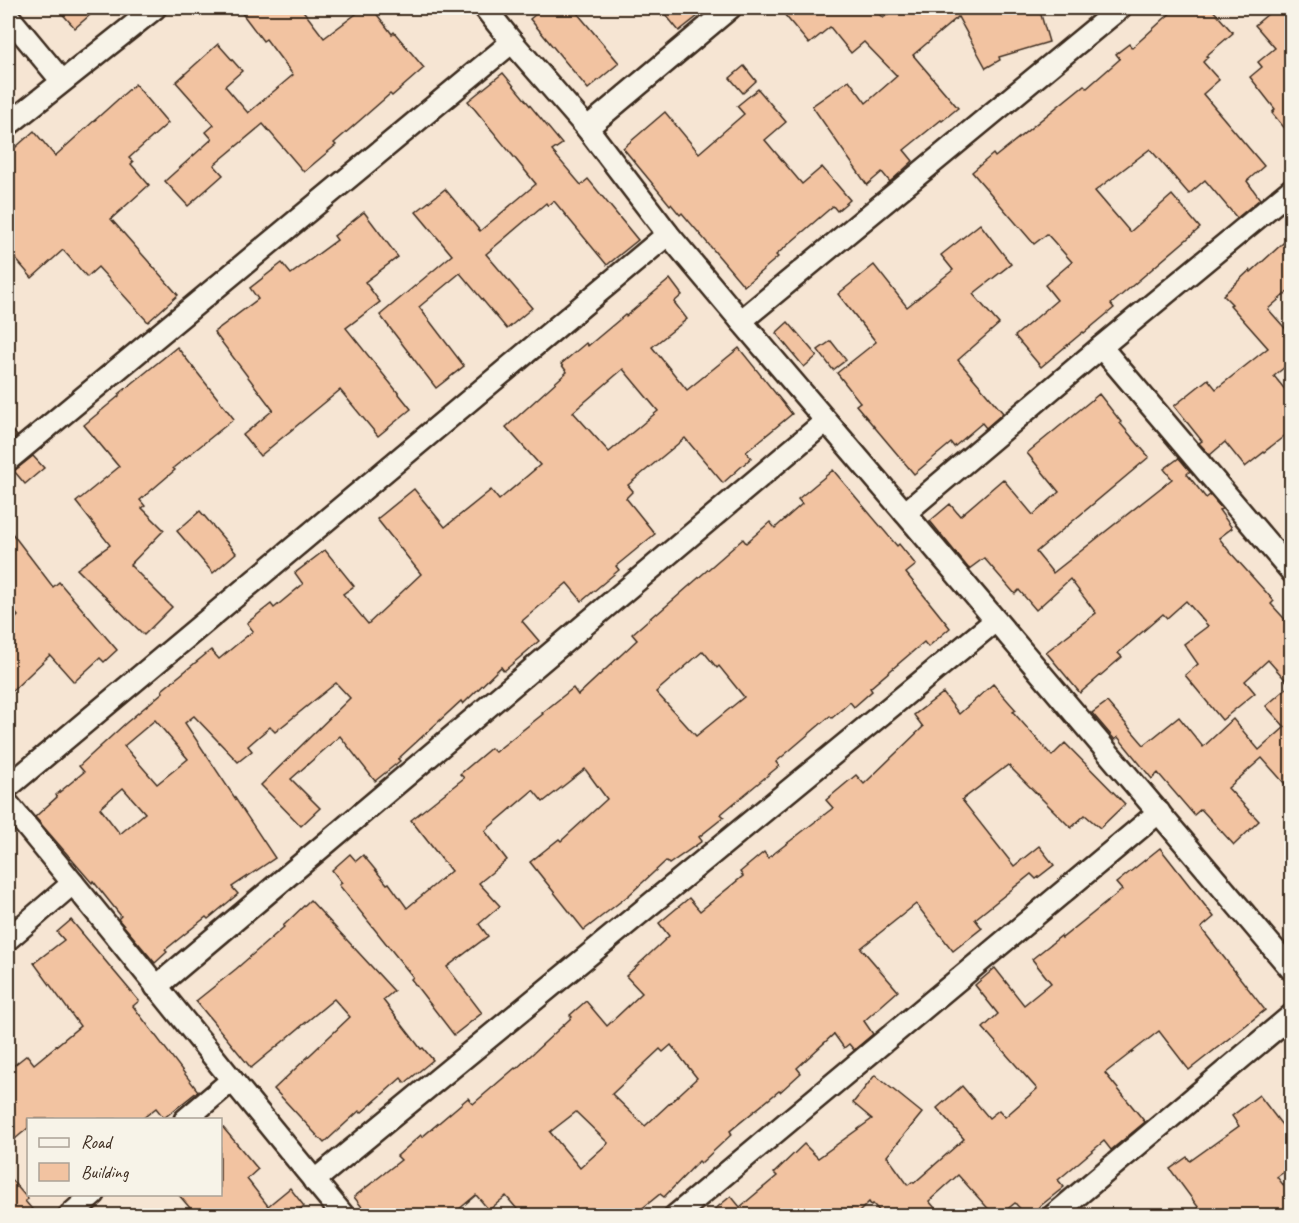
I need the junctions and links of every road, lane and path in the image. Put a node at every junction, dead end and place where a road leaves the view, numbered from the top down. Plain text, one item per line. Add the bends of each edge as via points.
1 (154, 8) edge
2 (485, 8) edge
3 (730, 8) edge
4 (1120, 8) edge
5 (8, 16) edge
6 (512, 42) junction
7 (62, 81) junction
8 (8, 125) edge
9 (587, 128) junction
10 (1292, 189) edge
11 (668, 234) junction
12 (741, 321) junction
13 (1101, 347) junction
14 (826, 421) junction
15 (8, 460) edge
16 (905, 513) junction
17 (1292, 572) edge
18 (995, 621) junction
19 (8, 786) edge
20 (8, 804) edge
21 (1159, 812) junction
22 (74, 883) junction
23 (8, 939) edge
24 (1292, 970) edge
25 (156, 987) junction
26 (1292, 1015) edge
27 (232, 1080) junction
28 (186, 1118) edge
29 (314, 1181) junction
30 (92, 1196) edge
31 (69, 1215) edge
32 (344, 1215) edge
33 (675, 1215) edge
34 (1053, 1215) edge

1 - 7 street
2 - 6 street
3 - 9 street
4 - 12 street
5 - 7 street
6 - 9 street
6 - 15 street
7 - 8 street
9 - 11 street
10 - 13 street
11 - 12 street
11 - 19 street
12 - 14 street
13 - 16 street
13 - 17 street
14 - 16 street
14 - 25 street
16 - 18 street
18 - 21 street
18 - 29 street
20 - 22 street
21 - 24 street
21 - 33 street
22 - 23 street
22 - 25 street
25 - 27 street
26 - 34 street
27 - 28 street
27 - 29 street
29 - 32 street
30 - 31 street

